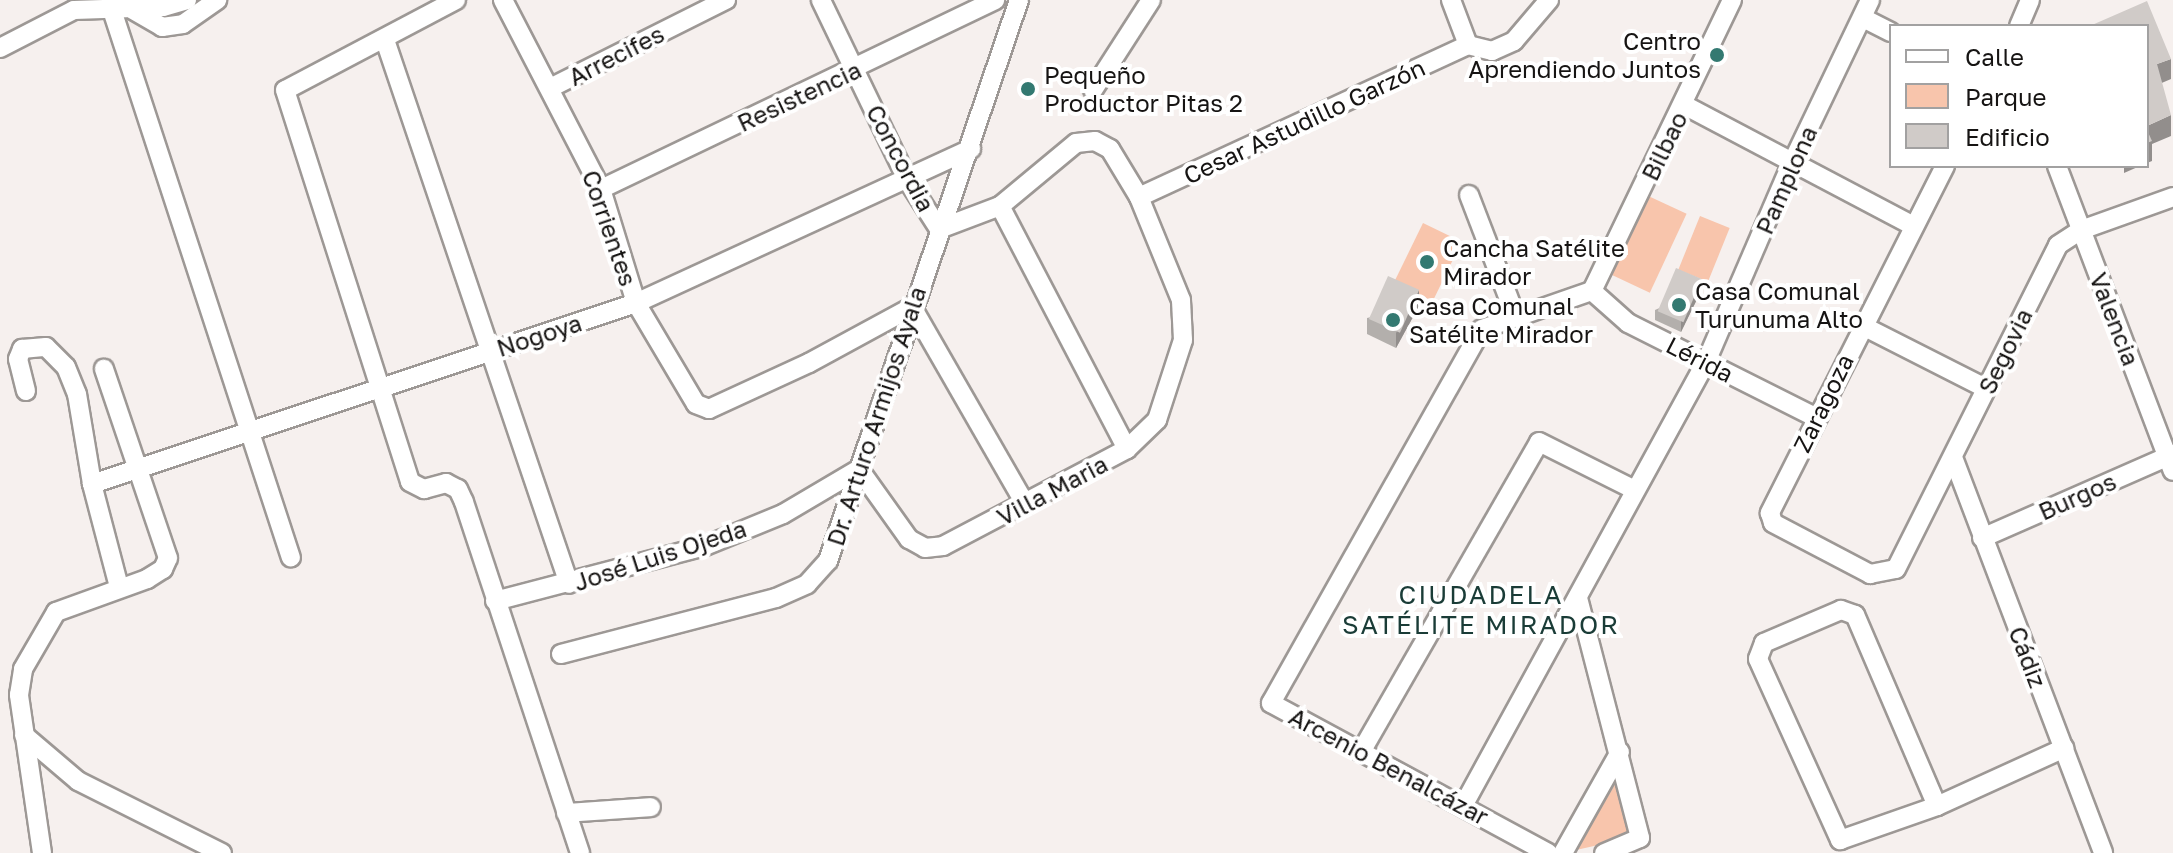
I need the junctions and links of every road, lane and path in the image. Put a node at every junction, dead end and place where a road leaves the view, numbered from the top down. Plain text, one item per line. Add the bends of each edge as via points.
1 (187, 0) edge
2 (217, 0) edge
3 (456, 0) edge
4 (503, 0) edge
5 (726, 0) edge
6 (821, 0) edge
7 (995, 0) edge
8 (1019, 0) edge
9 (1151, 0) edge
10 (1451, 0) edge
11 (1549, 0) edge
12 (1732, 0) edge
13 (1870, 0) edge
14 (2030, 0) edge
15 (112, 10) junction
16 (133, 10) junction
17 (1863, 18) junction
18 (2020, 24) edge
19 (1889, 31) edge
20 (385, 40) junction
21 (1468, 45) junction
22 (0, 48) edge
23 (855, 69) junction
24 (550, 88) junction
25 (1093, 90) dead end
26 (1684, 105) junction
27 (971, 149) junction
28 (1791, 165) junction
29 (1944, 168) edge
30 (2058, 168) edge
31 (907, 179) junction
32 (601, 189) junction
33 (1469, 195) dead end
34 (1139, 197) junction
35 (2173, 197) edge
36 (1000, 206) junction
37 (1912, 225) junction
38 (939, 229) junction
39 (2081, 230) junction
40 (1592, 291) junction
41 (636, 303) junction
42 (912, 307) junction
43 (1515, 315) junction
44 (1861, 325) junction
45 (487, 352) junction
46 (1706, 362) junction
47 (104, 369) dead end
48 (379, 388) junction
49 (1985, 388) junction
50 (26, 391) dead end
51 (1815, 417) junction
52 (250, 430) junction
53 (1127, 449) junction
54 (1954, 460) junction
55 (2171, 461) edge
56 (136, 469) junction
57 (859, 469) junction
58 (92, 484) junction
59 (1633, 489) junction
60 (1026, 505) junction
61 (1982, 538) junction
62 (291, 558) dead end
63 (1896, 569) joint
64 (569, 584) junction
65 (119, 587) junction
66 (1578, 598) junction
67 (495, 601) junction
68 (561, 654) dead end
69 (23, 731) junction
70 (2064, 748) junction
71 (1361, 752) junction
72 (1620, 752) junction
73 (1463, 806) junction
74 (1937, 806) junction
75 (651, 807) dead end
76 (566, 813) junction
77 (42, 853) edge
78 (222, 853) edge
79 (580, 853) edge
80 (1548, 853) edge
81 (1563, 853) edge
82 (1604, 853) edge
83 (2103, 853) edge

1 - 16 street
2 - 16 street via 183,24 162,27
3 - 20 street
4 - 24 street, Corrientes
5 - 24 street, Arrecifes
6 - 23 street, Concordia
7 - 23 street, Resistencia
8 - 27 street, Dr. Arturo Armijos Ayala
9 - 25 street
10 - 21 street
11 - 21 street via 1514,41 1492,51
12 - 26 street, Bilbao
13 - 17 street, Pamplona
14 - 18 street
15 - 16 street
15 - 22 street via 74,10
15 - 52 street
17 - 19 street
17 - 28 street, Pamplona
20 - 45 street
20 - 48 street via 285,90
21 - 34 street, Cesar Astudillo Garzón
23 - 31 street, Concordia
23 - 32 street, Resistencia
24 - 32 street, Corrientes
26 - 28 street
26 - 40 street, Bilbao
27 - 31 street, Nogoya
27 - 38 street, Dr. Arturo Armijos Ayala
28 - 37 street
28 - 46 street, Pamplona
29 - 37 street, Zaragoza
30 - 39 street, Valencia
31 - 38 street, Concordia
31 - 41 street, Nogoya
32 - 41 street, Corrientes
33 - 43 street
34 - 36 street, Villa Maria via 1110,149 1095,141 1076,143
34 - 53 street, Villa Maria via 1181,300 1183,340 1171,392 1157,420
35 - 39 street, Segovia
36 - 38 street
36 - 53 street
37 - 44 street, Zaragoza
38 - 42 street, Dr. Arturo Armijos Ayala
39 - 49 street, Segovia via 2058,245
39 - 55 street, Valencia
40 - 43 street
40 - 46 street, Lérida via 1628,323
41 - 42 street, Corrientes via 702,409 809,363
41 - 45 street, Nogoya
42 - 57 street, Dr. Arturo Armijos Ayala
42 - 60 street
43 - 71 street, Arcenio Benalcázar via 1482,329 1271,703
44 - 49 street
44 - 51 street, Zaragoza
45 - 48 street, Nogoya
45 - 64 street
46 - 51 street, Lérida
46 - 59 street, Pamplona
47 - 56 street
48 - 52 street, Nogoya
48 - 67 street via 410,482 424,489 446,483 458,489
49 - 54 street, Segovia
50 - 58 street via 18,359 22,349 46,347 66,367 77,394
51 - 63 street, Zaragoza via 1770,513 1773,523 1870,574
52 - 56 street, Nogoya
52 - 62 street
53 - 60 street, Villa Maria
54 - 61 street, Cádiz
54 - 63 street, Segovia
55 - 61 street, Burgos
56 - 58 street, Nogoya
56 - 65 street via 168,558 163,569
57 - 60 street, Villa Maria via 909,539 925,548 943,546
57 - 64 street, José Luis Ojeda via 783,514 705,546
57 - 68 street, Dr. Arturo Armijos Ayala via 828,561 807,584 776,598
58 - 65 street
59 - 66 street, Pamplona
59 - 71 street via 1539,442
61 - 70 street, Cádiz
64 - 67 street, José Luis Ojeda
65 - 69 street via 56,612 23,669
66 - 72 street
66 - 73 street, Pamplona
67 - 76 street
69 - 77 street
69 - 78 street via 78,781
70 - 74 street
70 - 83 street, Cádiz
71 - 73 street, Arcenio Benalcázar
72 - 81 street
72 - 82 street via 1638,841
73 - 80 street, Arcenio Benalcázar
74 - 74 street via 1840,840 1758,659 1764,643 1841,610 1855,615
75 - 76 street
76 - 79 street

